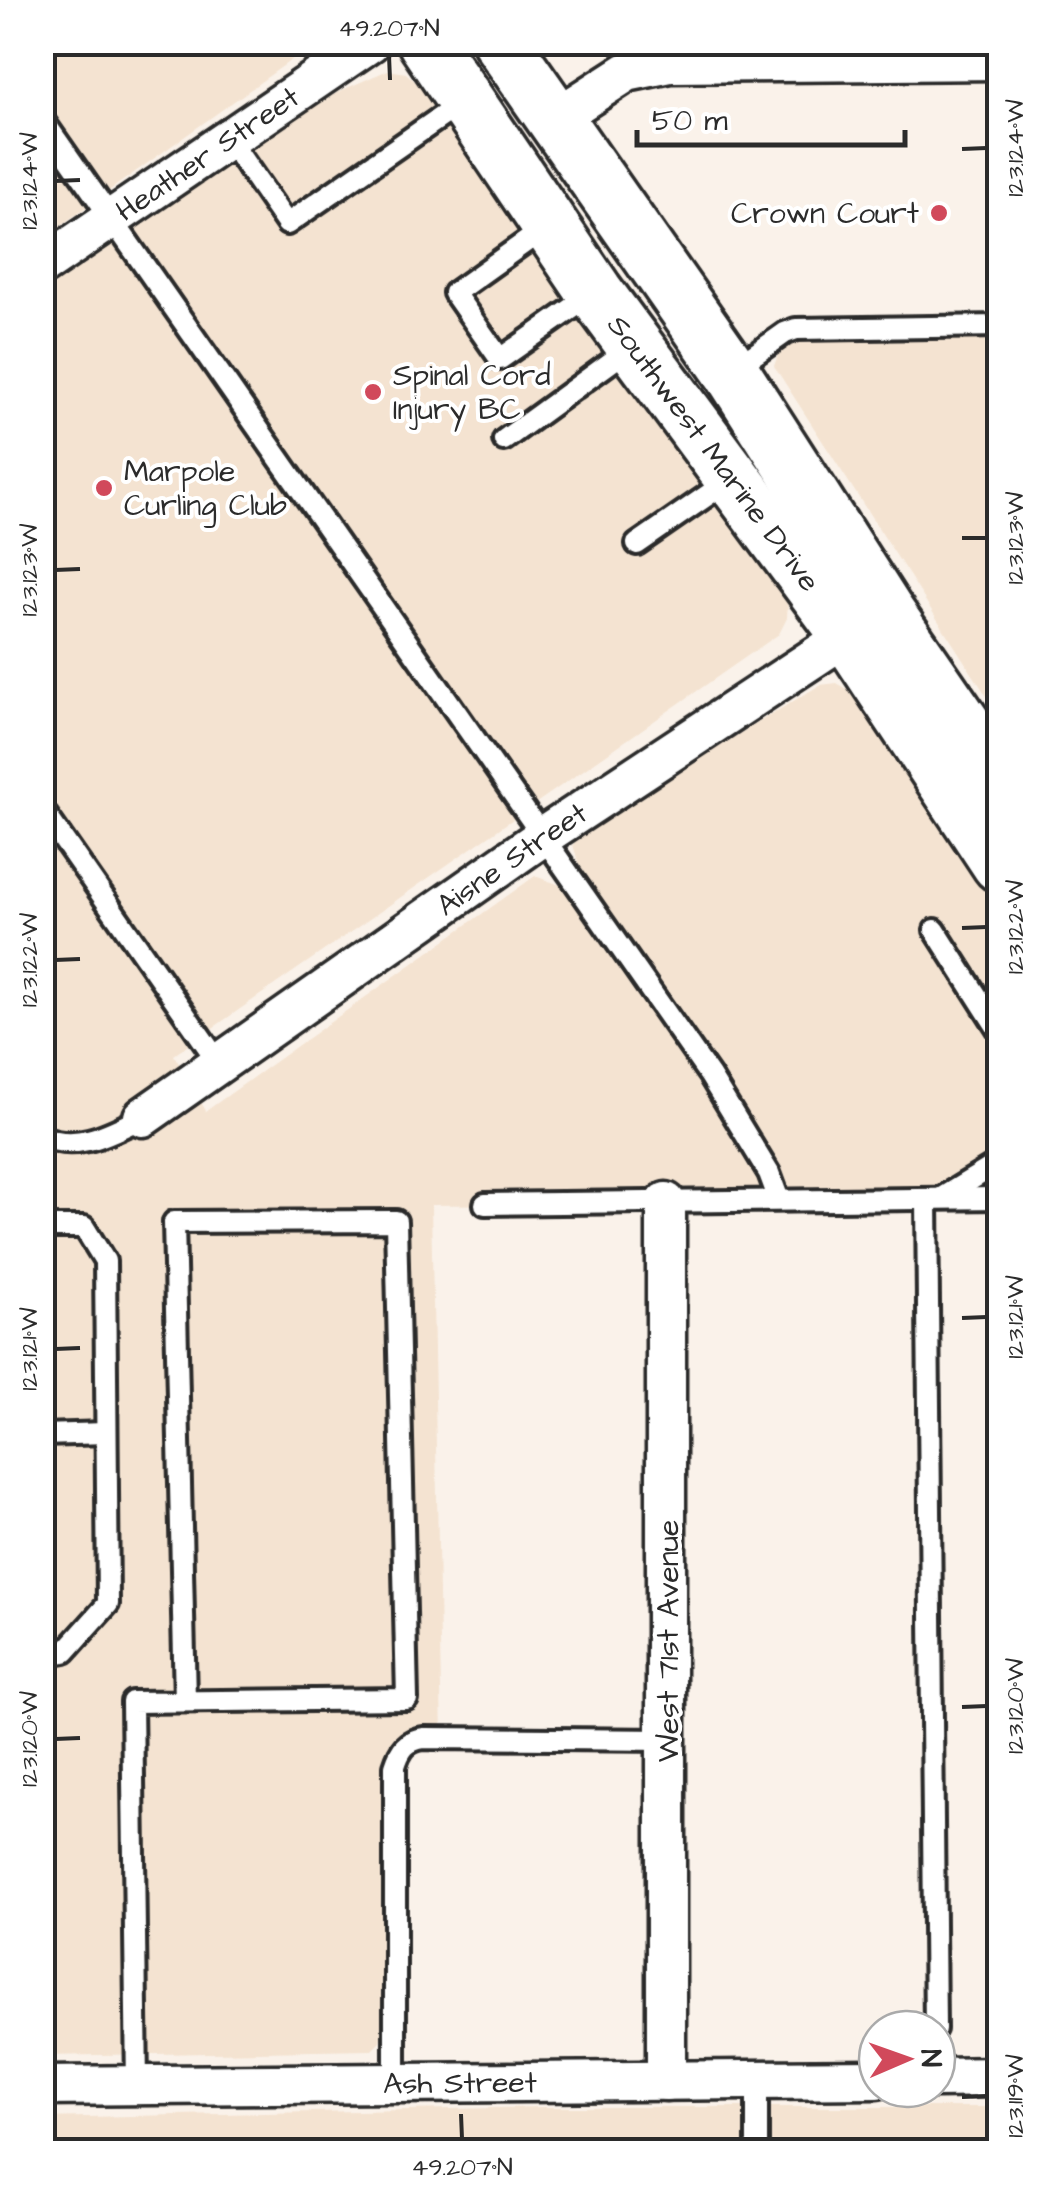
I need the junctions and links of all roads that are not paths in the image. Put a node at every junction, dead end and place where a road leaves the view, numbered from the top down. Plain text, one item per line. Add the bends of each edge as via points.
1 (371, 42) edge
2 (426, 42) edge
3 (500, 42) edge
4 (1000, 60) edge
5 (465, 100) junction
6 (42, 119) edge
7 (554, 119) junction
8 (229, 140) junction
9 (110, 221) junction
10 (550, 225) junction
11 (42, 266) edge
12 (595, 292) junction
13 (1000, 326) edge
14 (634, 345) junction
15 (731, 371) junction
16 (504, 440) dead end
17 (733, 478) junction
18 (637, 544) dead end
19 (867, 622) junction
20 (1000, 778) edge
21 (42, 808) edge
22 (542, 837) junction
23 (1000, 864) edge
24 (935, 930) dead end
25 (1000, 1032) edge
26 (221, 1066) junction
27 (144, 1118) joint
28 (42, 1136) edge
29 (1000, 1162) edge
30 (1000, 1198) edge
31 (933, 1199) junction
32 (779, 1200) junction
33 (666, 1202) junction
34 (485, 1204) dead end
35 (42, 1228) edge
36 (42, 1434) edge
37 (106, 1434) junction
38 (42, 1656) edge
39 (185, 1702) junction
40 (668, 1740) junction
41 (935, 2009) edge
42 (1000, 2077) edge
43 (957, 2078) edge
44 (857, 2080) edge
45 (666, 2081) junction
46 (757, 2082) junction
47 (395, 2085) junction
48 (42, 2086) edge
49 (138, 2086) junction
50 (757, 2152) edge

1 - 8 street, Heather Street
2 - 5 main road, Southwest Marine Drive
3 - 7 main road, Southwest Marine Drive
4 - 7 street via 671,63 627,72
5 - 8 lane via 287,224
5 - 10 main road, Southwest Marine Drive
6 - 9 lane
7 - 15 main road, Southwest Marine Drive
8 - 9 street, Heather Street
9 - 11 street, Heather Street
9 - 22 lane
10 - 12 main road, Southwest Marine Drive
10 - 12 lane via 454,293 500,359
12 - 14 main road, Southwest Marine Drive
13 - 15 lane via 796,329
14 - 16 lane
14 - 17 main road, Southwest Marine Drive
15 - 19 main road, Southwest Marine Drive
17 - 18 lane
17 - 19 main road, Southwest Marine Drive
19 - 20 main road, Southwest Marine Drive
19 - 22 street, Aisne Street
19 - 23 main road, Southwest Marine Drive
21 - 26 lane
22 - 26 street, Aisne Street
22 - 32 lane via 710,1076
24 - 25 lane
26 - 27 street, Aisne Street
27 - 28 lane via 96,1140 53,1142
29 - 31 lane
30 - 31 lane
31 - 32 lane
31 - 41 lane
32 - 33 lane
33 - 34 lane
33 - 40 street, West 71st Avenue
35 - 37 lane via 84,1228 105,1261
36 - 37 lane
37 - 38 lane via 108,1604 65,1652
39 - 39 lane via 407,1699 396,1221 174,1222
39 - 49 lane via 132,1702
40 - 45 street, West 71st Avenue
40 - 47 lane via 424,1738 400,1751
42 - 43 street
44 - 46 street, Ash Street
45 - 46 street, Ash Street
45 - 47 street, Ash Street
46 - 50 lane
47 - 49 street, Ash Street
48 - 49 street, Ash Street

